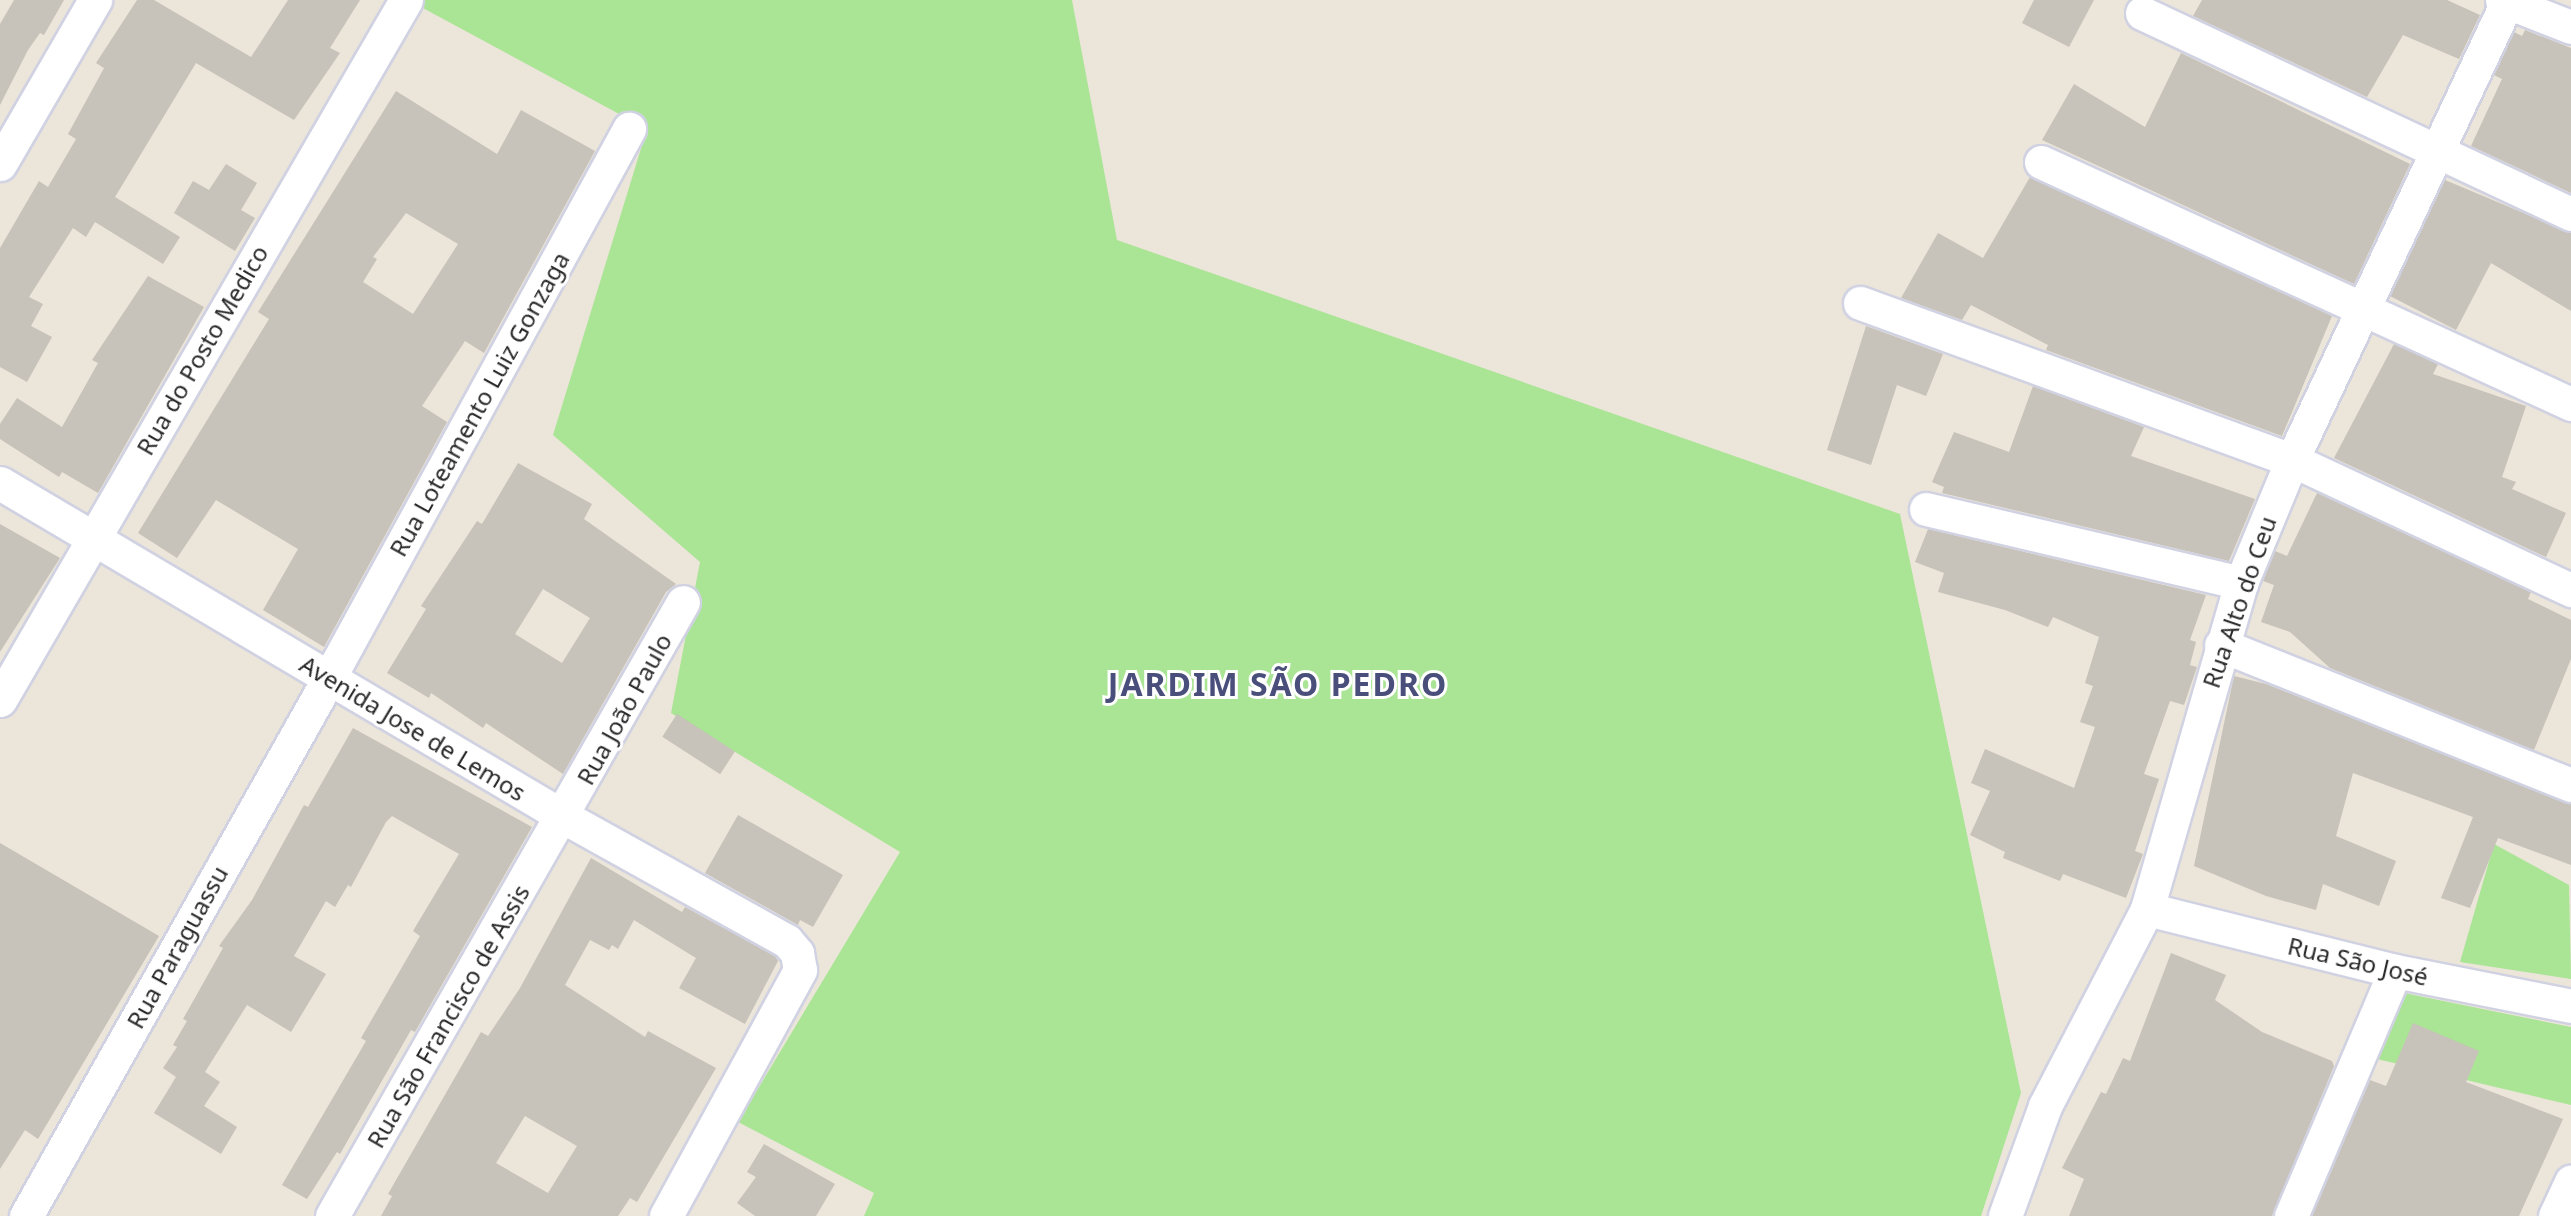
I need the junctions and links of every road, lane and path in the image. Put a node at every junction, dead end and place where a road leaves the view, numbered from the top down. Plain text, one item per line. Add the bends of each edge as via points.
1 (95, 0) edge
2 (406, 0) edge
3 (2505, 1) edge
4 (2141, 13) dead end
5 (2571, 27) edge
6 (629, 129) dead end
7 (2434, 154) junction
8 (2041, 162) dead end
9 (0, 164) edge
10 (2571, 214) edge
11 (1860, 303) dead end
12 (2364, 310) junction
13 (2571, 404) edge
14 (2292, 460) junction
15 (0, 483) edge
16 (1926, 509) dead end
17 (93, 538) junction
18 (2241, 583) junction
19 (2571, 590) edge
20 (683, 602) dead end
21 (2221, 645) junction
22 (329, 678) junction
23 (0, 700) edge
24 (2571, 785) edge
25 (564, 817) junction
26 (2147, 909) junction
27 (2395, 971) junction
28 (2571, 1006) edge
29 (2571, 1181) edge
30 (26, 1216) edge
31 (332, 1216) edge
32 (666, 1216) edge
33 (2005, 1216) edge
34 (2291, 1216) edge
35 (2555, 1216) edge

1 - 9 street
2 - 17 street, Rua do Posto Medico
3 - 5 street
3 - 7 street, Rua Alto do Ceu
4 - 7 street
6 - 22 street, Rua Loteamento Luiz Gonzaga
7 - 10 street
7 - 12 street, Rua Alto do Ceu
8 - 12 street
11 - 14 street
12 - 13 street
12 - 14 street, Rua Alto do Ceu
14 - 18 street, Rua Alto do Ceu
14 - 19 street
15 - 17 street, Avenida Jose de Lemos
16 - 18 street
17 - 22 street, Avenida Jose de Lemos
17 - 23 street, Rua do Posto Medico
18 - 21 street, Rua Alto do Ceu
20 - 25 street, Rua João Paulo
21 - 24 street
21 - 26 street, Rua Alto do Ceu
22 - 25 street, Avenida Jose de Lemos
22 - 30 street, Rua Paraguassu
25 - 31 street, Rua São Francisco de Assis
25 - 32 street, Avenida Jose de Lemos via 787,941 797,953 800,970 793,985
26 - 27 street, Rua São José
26 - 33 street, Rua Alto do Ceu via 2090,1028 2045,1106
27 - 28 street, Rua São José
27 - 34 street
29 - 35 street

